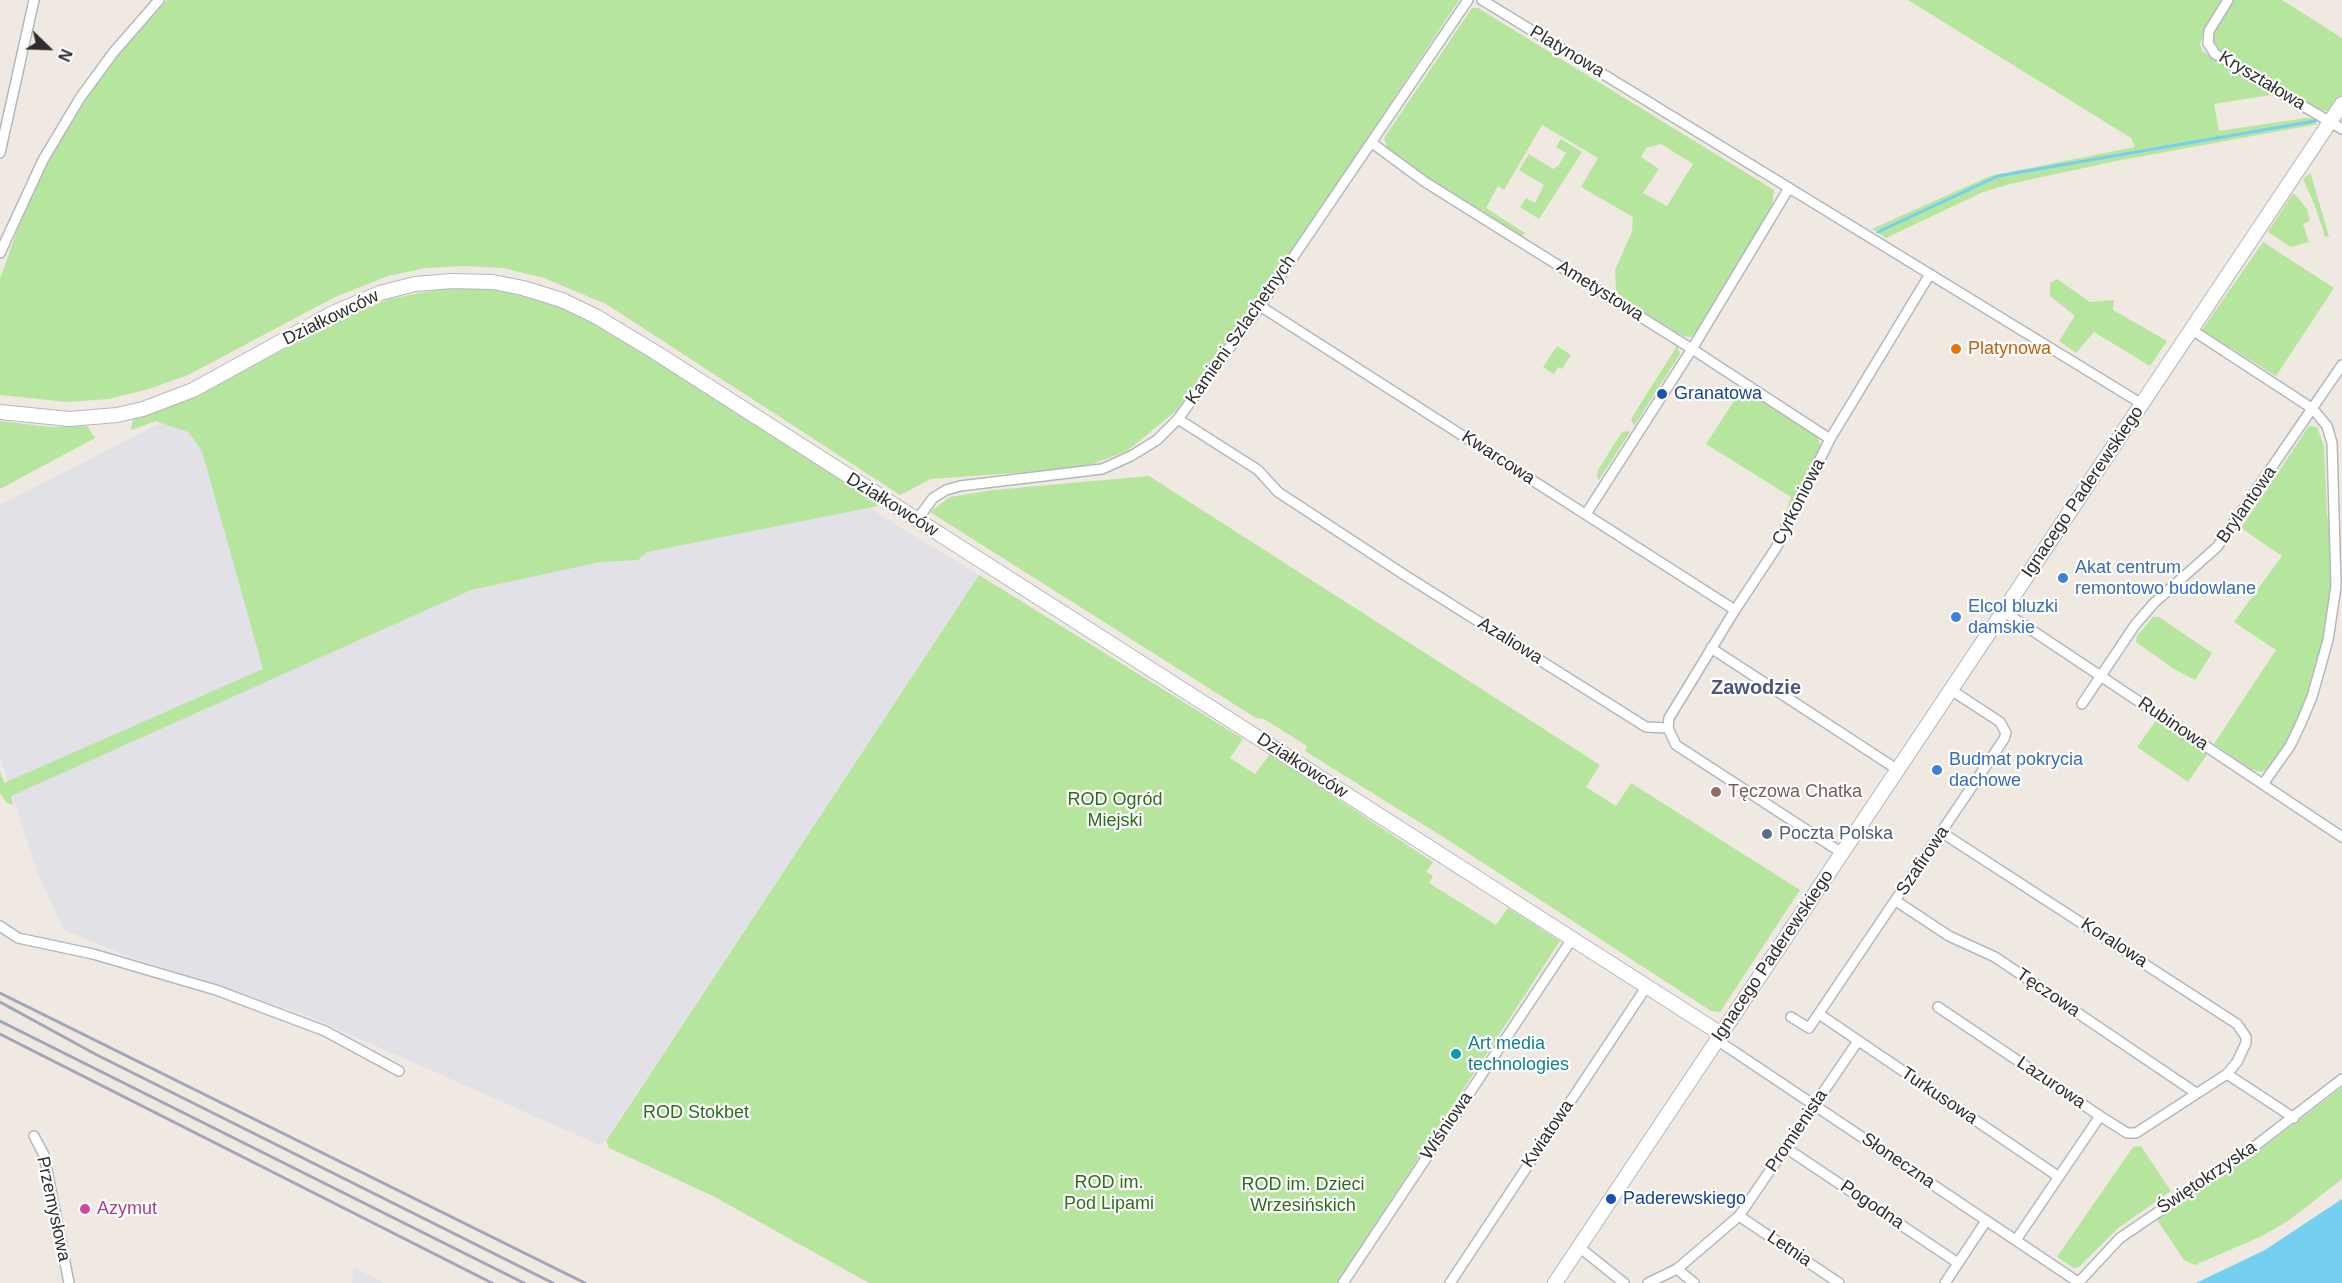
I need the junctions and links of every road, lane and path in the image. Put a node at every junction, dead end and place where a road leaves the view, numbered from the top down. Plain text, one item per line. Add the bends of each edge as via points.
1 (34, 0) edge
2 (159, 0) edge
3 (1468, 0) edge
4 (1482, 0) edge
5 (2228, 0) edge
6 (2342, 104) edge
7 (2336, 126) edge
8 (1372, 143) junction
9 (0, 153) edge
10 (1789, 188) junction
11 (0, 253) edge
12 (1930, 274) junction
13 (1260, 306) junction
14 (2192, 330) junction
15 (1692, 349) junction
16 (2342, 365) edge
17 (2142, 404) junction
18 (2313, 410) junction
19 (0, 412) edge
20 (1178, 419) junction
21 (1830, 439) junction
22 (1586, 514) junction
23 (917, 520) junction
24 (1735, 610) junction
25 (2003, 611) junction
26 (1711, 648) junction
27 (2102, 676) junction
28 (1951, 690) junction
29 (2082, 704) dead end
30 (1668, 728) junction
31 (1898, 770) junction
32 (2263, 784) junction
33 (1941, 832) junction
34 (2342, 837) edge
35 (1842, 853) junction
36 (1896, 901) junction
37 (0, 926) edge
38 (1572, 939) junction
39 (1647, 986) junction
40 (1938, 1007) dead end
41 (1819, 1014) junction
42 (1791, 1017) dead end
43 (1719, 1037) junction
44 (1858, 1041) junction
45 (399, 1071) dead end
46 (2227, 1074) junction
47 (2342, 1079) edge
48 (2196, 1093) junction
49 (1815, 1106) junction
50 (2100, 1116) junction
51 (2294, 1118) junction
52 (34, 1136) dead end
53 (1786, 1148) junction
54 (2060, 1176) junction
55 (1739, 1216) junction
56 (1986, 1221) junction
57 (2016, 1240) junction
58 (1579, 1247) junction
59 (1958, 1263) junction
60 (1677, 1269) junction
61 (2078, 1282) edge
62 (69, 1283) edge
63 (1343, 1283) edge
64 (1450, 1283) edge
65 (1555, 1283) edge
66 (1624, 1283) edge
67 (1648, 1283) edge
68 (1694, 1283) edge
69 (1839, 1283) edge
70 (1945, 1283) edge

1 - 9 street
2 - 11 street via 113,52 80,98 43,160
3 - 8 street, Kamieni Szlachetnych
4 - 10 street, Platynowa
5 - 7 street, Kryształowa via 2208,31 2208,43 2215,54
6 - 7 street, Ignacego Paderewskiego
7 - 14 street, Ignacego Paderewskiego
8 - 13 street, Kamieni Szlachetnych
8 - 15 street, Ametystowa via 1425,182
10 - 12 street, Platynowa
10 - 15 street
12 - 17 street, Platynowa
12 - 21 street, Cyrkoniowa
13 - 20 street, Kamieni Szlachetnych
13 - 22 street, Kwarcowa
14 - 17 street, Ignacego Paderewskiego
14 - 18 street
15 - 21 street, Ametystowa
15 - 22 street
16 - 18 street
17 - 25 street, Ignacego Paderewskiego
18 - 27 street, Brylantowa via 2217,547 2154,603
18 - 32 street via 2327,426 2332,443 2336,586 2333,612 2312,697 2290,746
19 - 23 street, Działkowców via 69,420 143,409 193,390 333,312 373,296 434,282 493,282 542,293 597,317
20 - 23 street, Kamieni Szlachetnych via 1157,440 1102,469 960,486 933,498
20 - 30 street, Azaliowa via 1258,470 1278,492 1646,727
21 - 24 street, Cyrkoniowa via 1776,548
22 - 24 street, Kwarcowa
23 - 38 street, Działkowców
24 - 26 street, Cyrkoniowa
25 - 27 street, Rubinowa
25 - 28 street, Ignacego Paderewskiego
26 - 30 street, Cyrkoniowa via 1672,711
26 - 31 street
27 - 29 street, Brylantowa
27 - 32 street, Rubinowa
28 - 31 street, Ignacego Paderewskiego
28 - 33 street, Szafirowa via 2000,722 2006,733
30 - 35 street via 1676,745
31 - 35 street, Ignacego Paderewskiego
32 - 34 street, Rubinowa
33 - 36 street, Szafirowa
33 - 46 street, Koralowa via 2237,1024 2246,1043
35 - 43 street, Ignacego Paderewskiego
36 - 41 street, Szafirowa
36 - 48 street, Tęczowa via 1949,936 1995,957
37 - 45 street via 18,938 93,954 216,990 325,1031
38 - 39 street, Działkowców
38 - 63 street, Wiśniowa
39 - 43 street, Działkowców
39 - 64 street, Kwiatowa
40 - 50 street, Lazurowa
41 - 42 street via 1809,1028
41 - 44 street, Turkusowa
43 - 49 street, Słoneczna
43 - 58 street, Ignacego Paderewskiego
44 - 49 street, Promienista
44 - 54 street, Turkusowa
46 - 48 street
46 - 51 street
47 - 51 street, Świętokrzyska
48 - 50 street via 2136,1133 2127,1133
49 - 53 street, Promienista
49 - 56 street, Słoneczna
50 - 54 street, Lazurowa
51 - 61 street, Świętokrzyska via 2126,1233
52 - 62 street, Przemysłowa via 44,1155
53 - 55 street, Promienista
53 - 59 street, Pogodna
54 - 57 street, Lazurowa
55 - 60 street, Promienista
55 - 69 street, Letnia
56 - 57 street, Słoneczna
56 - 59 street
57 - 61 street, Słoneczna
58 - 65 street, Ignacego Paderewskiego
58 - 66 street
59 - 70 street
60 - 67 street, Promienista
60 - 68 street

